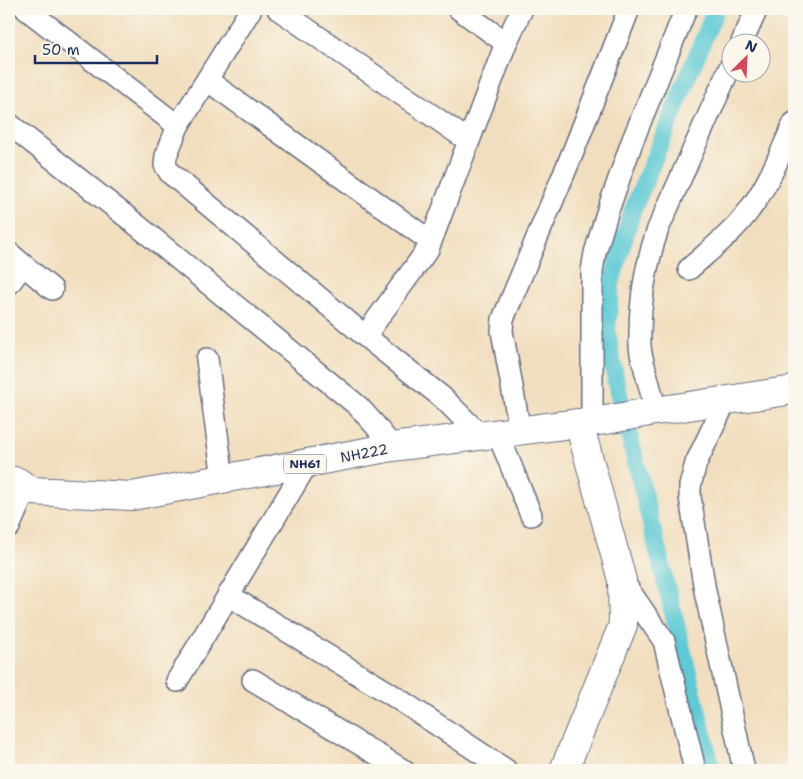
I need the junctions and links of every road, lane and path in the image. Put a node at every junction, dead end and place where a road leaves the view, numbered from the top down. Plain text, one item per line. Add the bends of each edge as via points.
1 (26, 9) edge
2 (251, 9) edge
3 (278, 9) edge
4 (459, 9) edge
5 (522, 9) edge
6 (629, 9) edge
7 (686, 9) edge
8 (757, 9) edge
9 (747, 32) edge
10 (506, 43) junction
11 (207, 80) junction
12 (723, 82) edge
13 (794, 123) edge
14 (9, 124) edge
15 (178, 126) junction
16 (469, 141) junction
17 (430, 241) junction
18 (16, 259) edge
19 (689, 269) dead end
20 (9, 284) edge
21 (52, 289) dead end
22 (365, 336) junction
23 (207, 359) dead end
24 (794, 390) edge
25 (726, 400) junction
26 (652, 412) junction
27 (592, 422) junction
28 (500, 434) junction
29 (392, 447) junction
30 (307, 464) junction
31 (223, 479) junction
32 (18, 491) edge
33 (531, 515) dead end
34 (9, 527) edge
35 (622, 580) junction
36 (228, 595) junction
37 (253, 680) dead end
38 (177, 681) dead end
39 (403, 770) edge
40 (506, 770) edge
41 (564, 770) edge
42 (695, 770) edge
43 (744, 770) edge

1 - 15 street
2 - 11 street
3 - 16 street
4 - 10 street
5 - 10 street
6 - 28 street via 503,319
7 - 27 street via 632,142 595,253 592,271
8 - 9 street
10 - 16 street
11 - 15 street
11 - 17 street
12 - 26 street via 658,229 648,264 640,346
13 - 19 street via 750,210
14 - 29 street via 358,406
15 - 22 street via 166,156 165,165 170,173
16 - 17 street
17 - 22 street via 428,249
18 - 20 street
18 - 21 street
22 - 28 street via 443,398
23 - 31 street
24 - 25 main road
25 - 26 main road
25 - 43 street via 696,463 690,497 705,591
26 - 27 main road, NH222
27 - 28 main road, NH222 / NH61
27 - 35 main road
28 - 29 main road, NH222 / NH61
28 - 33 street
29 - 30 main road, NH222 / NH61
30 - 31 main road, NH222 / NH61
30 - 36 street
31 - 32 main road, NH222 / NH61 via 132,496
32 - 34 street
35 - 41 main road via 623,625
35 - 42 street via 664,641
36 - 38 street
36 - 40 street via 389,693
37 - 39 street

